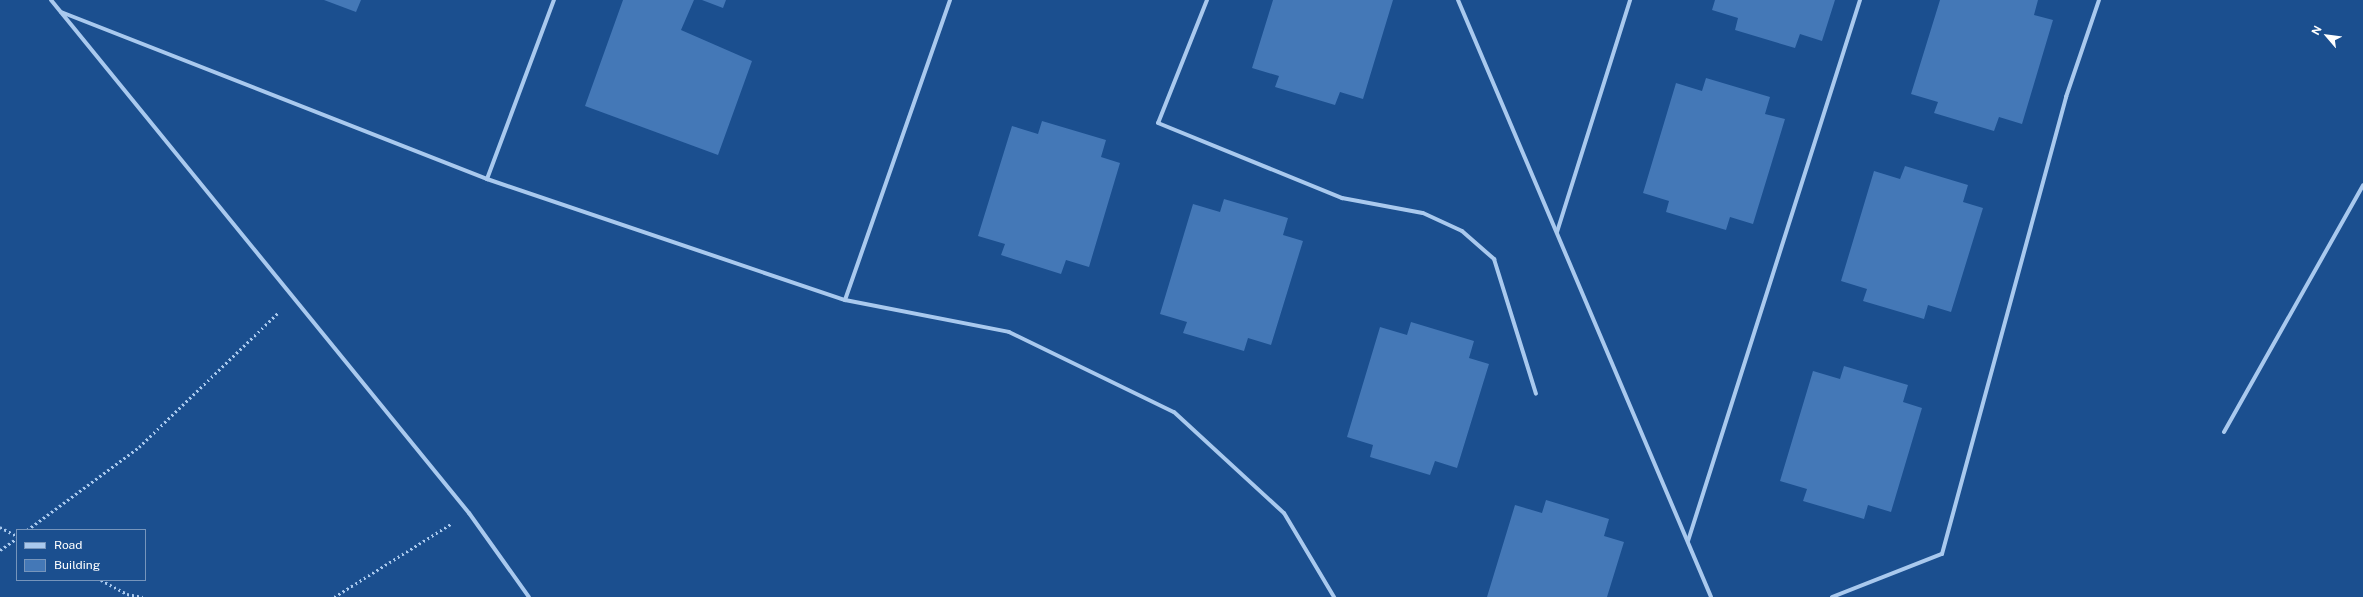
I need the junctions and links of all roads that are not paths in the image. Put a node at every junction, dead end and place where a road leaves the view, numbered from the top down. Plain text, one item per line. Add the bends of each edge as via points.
1 (51, 0) edge
2 (554, 0) edge
3 (950, 0) edge
4 (1207, 0) edge
5 (1458, 0) edge
6 (1630, 0) edge
7 (1860, 0) edge
8 (2099, 0) edge
9 (61, 12) junction
10 (487, 179) junction
11 (2363, 185) edge
12 (1556, 233) junction
13 (845, 300) junction
14 (1536, 394) dead end
15 (2224, 432) dead end
16 (1688, 541) junction
17 (529, 597) edge
18 (1334, 597) edge
19 (1711, 597) edge
20 (1832, 597) edge

1 - 9 street
2 - 10 street
3 - 13 street
4 - 14 street via 1158,123 1342,198 1423,213 1462,231 1494,259
5 - 12 street
6 - 12 street
7 - 16 street
8 - 20 street via 2066,97 1942,554
9 - 10 street
9 - 17 street via 469,513
10 - 13 street
11 - 15 street
12 - 16 street
13 - 18 street via 1009,332 1174,412 1284,513
16 - 19 street

